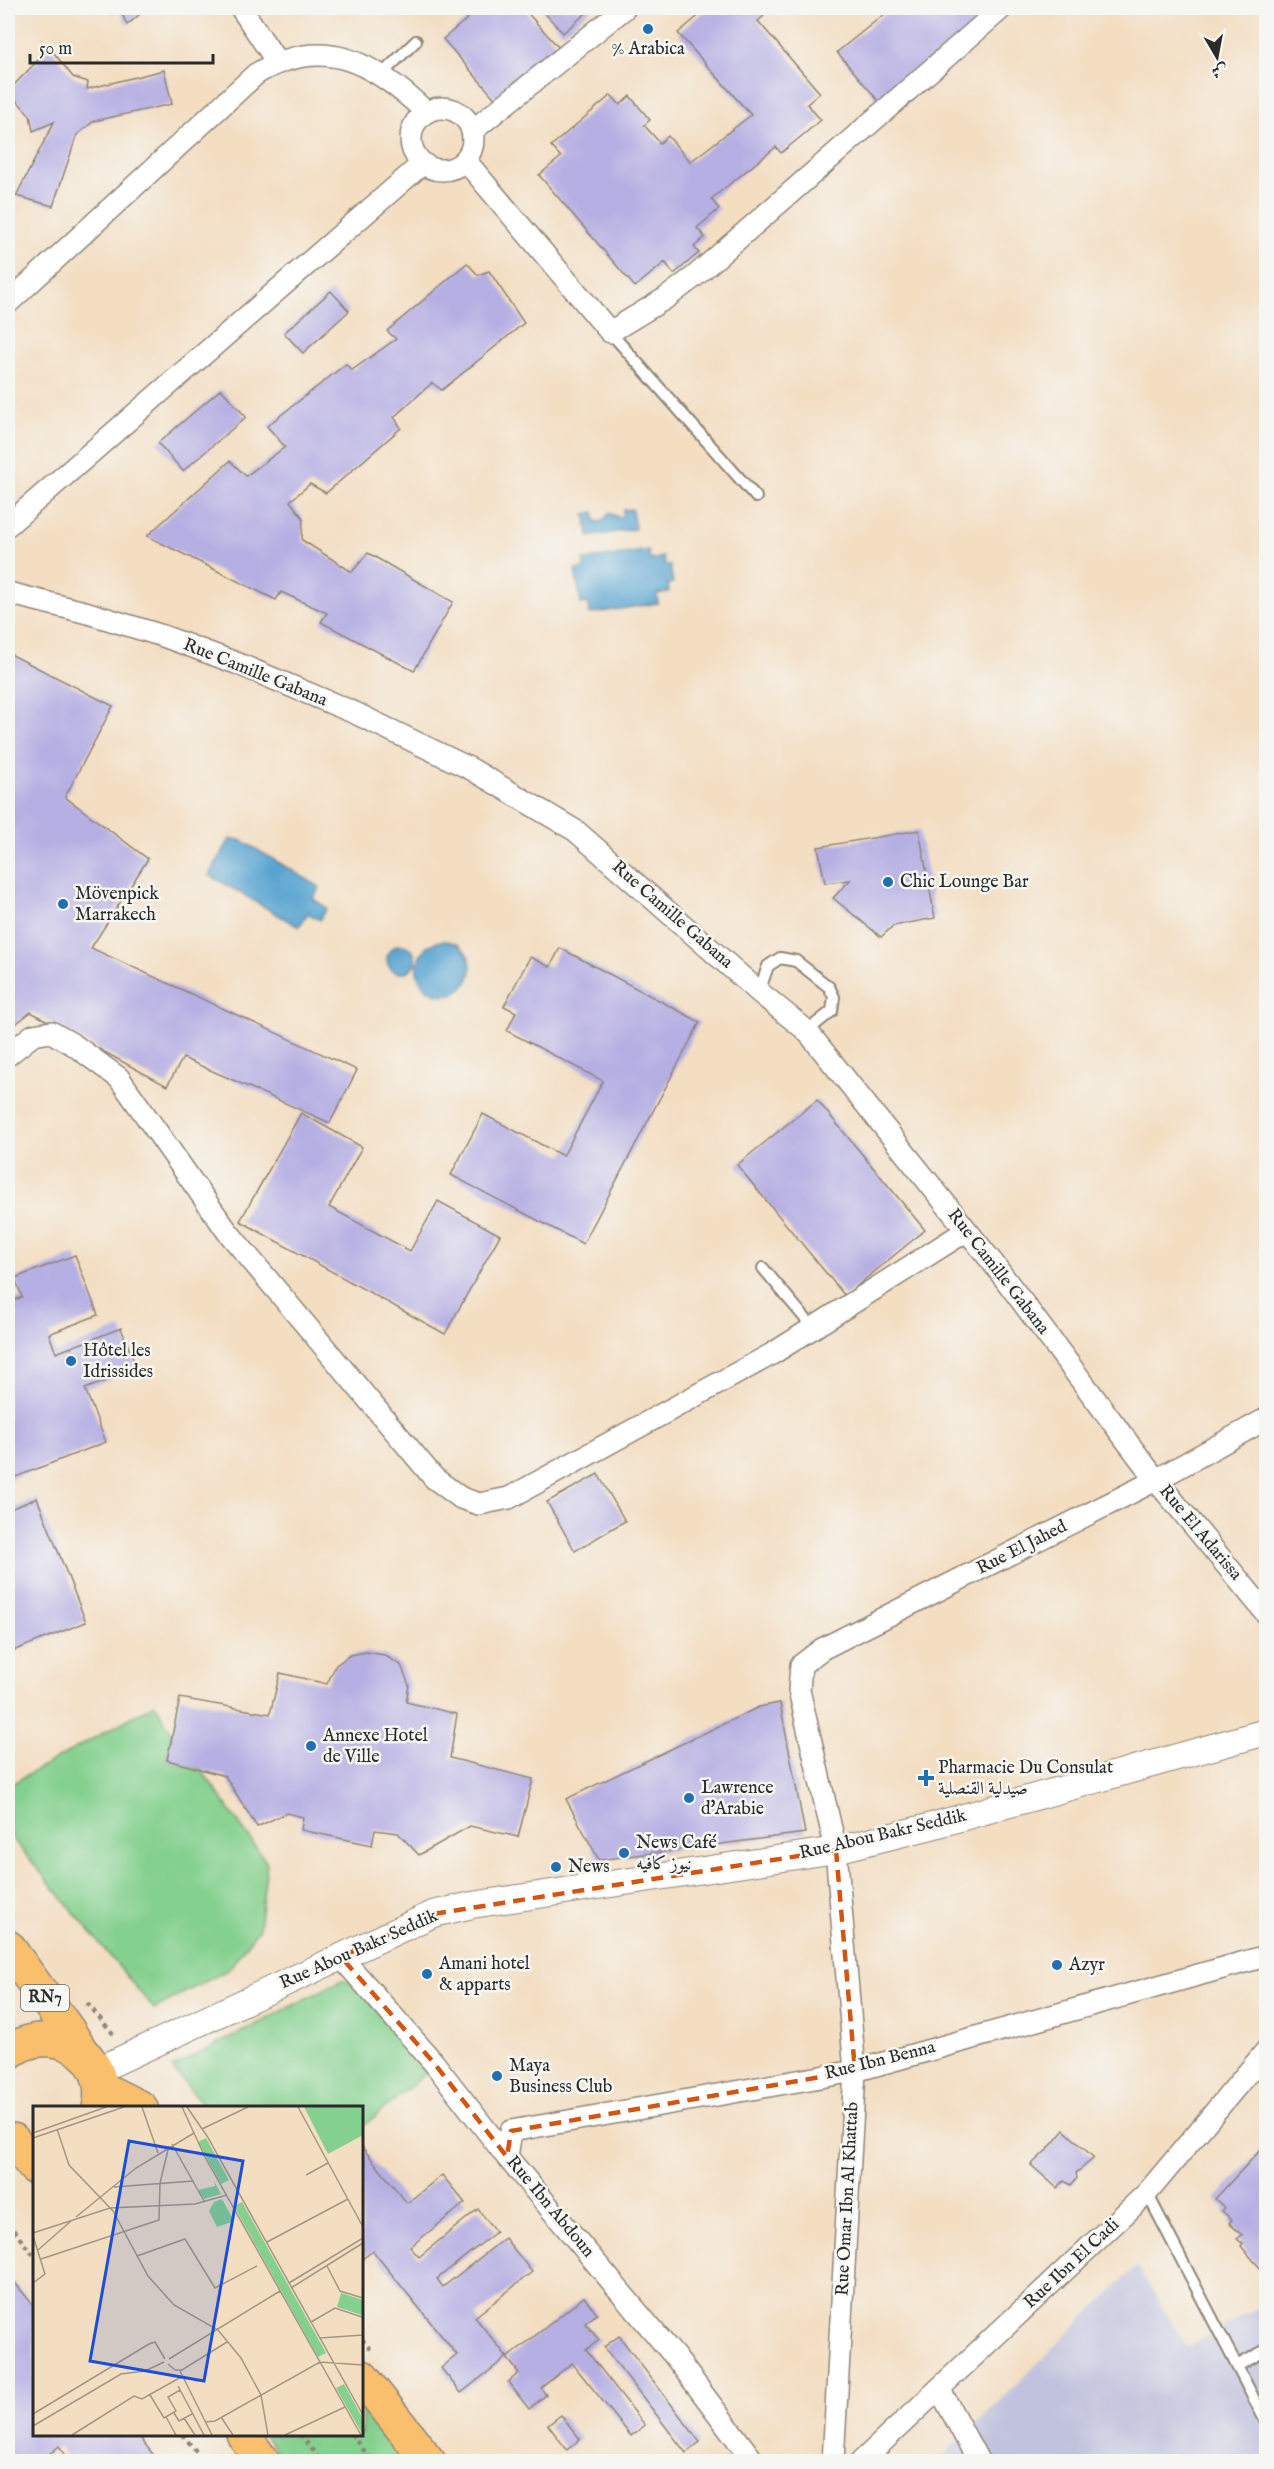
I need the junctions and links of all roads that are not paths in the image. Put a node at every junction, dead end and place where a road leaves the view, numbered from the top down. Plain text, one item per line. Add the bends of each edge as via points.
1 (241, 8) edge
2 (626, 8) edge
3 (1002, 8) edge
4 (416, 41) dead end
5 (277, 62) junction
6 (381, 75) junction
7 (426, 112) junction
8 (472, 131) junction
9 (465, 160) junction
10 (422, 164) junction
11 (8, 303) edge
12 (610, 332) junction
13 (756, 497) dead end
14 (8, 525) edge
15 (8, 592) edge
16 (759, 992) junction
17 (807, 1031) junction
18 (8, 1055) edge
19 (966, 1231) junction
20 (763, 1268) dead end
21 (814, 1329) junction
22 (1266, 1419) edge
23 (1156, 1480) junction
24 (1266, 1613) edge
25 (799, 1690) joint
26 (1266, 1732) edge
27 (836, 1850) junction
28 (8, 1947) edge
29 (1266, 1956) edge
30 (341, 1957) junction
31 (1266, 2051) edge
32 (8, 2053) edge
33 (855, 2071) junction
34 (94, 2079) edge
35 (138, 2106) edge
36 (18, 2141) edge
37 (507, 2157) junction
38 (33, 2165) edge
39 (1147, 2193) junction
40 (1266, 2350) edge
41 (1237, 2366) junction
42 (363, 2378) edge
43 (940, 2390) junction
44 (1266, 2422) edge
45 (244, 2436) edge
46 (263, 2462) edge
47 (429, 2462) edge
48 (754, 2462) edge
49 (833, 2462) edge
50 (861, 2462) edge
51 (979, 2462) edge

1 - 5 street
2 - 8 street
3 - 12 street via 694,277
4 - 6 lane
5 - 6 street via 299,55 335,56
5 - 11 street via 256,74
6 - 7 street
7 - 8 street via 450,109 464,117
7 - 10 street via 410,137 411,147
8 - 9 street via 473,147
9 - 10 street via 458,167 439,171
9 - 12 street
10 - 14 street
12 - 13 lane
15 - 16 street, Rue Camille Gabana via 131,626 236,663 356,713 471,769 576,831
16 - 17 street, Rue Camille Gabana
16 - 17 lane via 768,966 780,958 796,961 829,987 834,997 832,1011
17 - 19 street, Rue Camille Gabana
18 - 21 street via 33,1035 51,1032 119,1078 251,1261 434,1478 461,1498 479,1504 509,1498
19 - 21 street
19 - 23 street, Rue Camille Gabana
20 - 21 lane
22 - 23 street, Rue El Jahed
23 - 24 street, Rue El Adarissa
23 - 25 street, Rue El Jahed via 822,1649 801,1665
25 - 27 street, Rue Omar Ibn Al Khattab
26 - 27 street, Rue Abou Bakr Seddik
27 - 30 street, Rue Abou Bakr Seddik via 462,1907 417,1921
27 - 33 street, Rue Omar Ibn Al Khattab
28 - 34 main road, RN7 via 68,2030
29 - 33 street, Rue Ibn Benna
30 - 34 street, Rue Abou Bakr Seddik
30 - 37 street, Rue Ibn Abdoun via 434,2063
31 - 39 street, Rue Ibn El Cadi
32 - 34 main road via 23,2043 43,2038 63,2041
33 - 37 street, Rue Ibn Benna via 511,2131
33 - 49 street, Rue Omar Ibn Al Khattab
34 - 35 main road
36 - 38 main road
37 - 48 street, Rue Ibn Abdoun via 676,2358
39 - 41 lane
39 - 43 street, Rue Ibn El Cadi
40 - 41 lane
41 - 44 lane
42 - 47 main road
43 - 50 street, Rue Ibn El Cadi
43 - 51 street
45 - 46 main road

